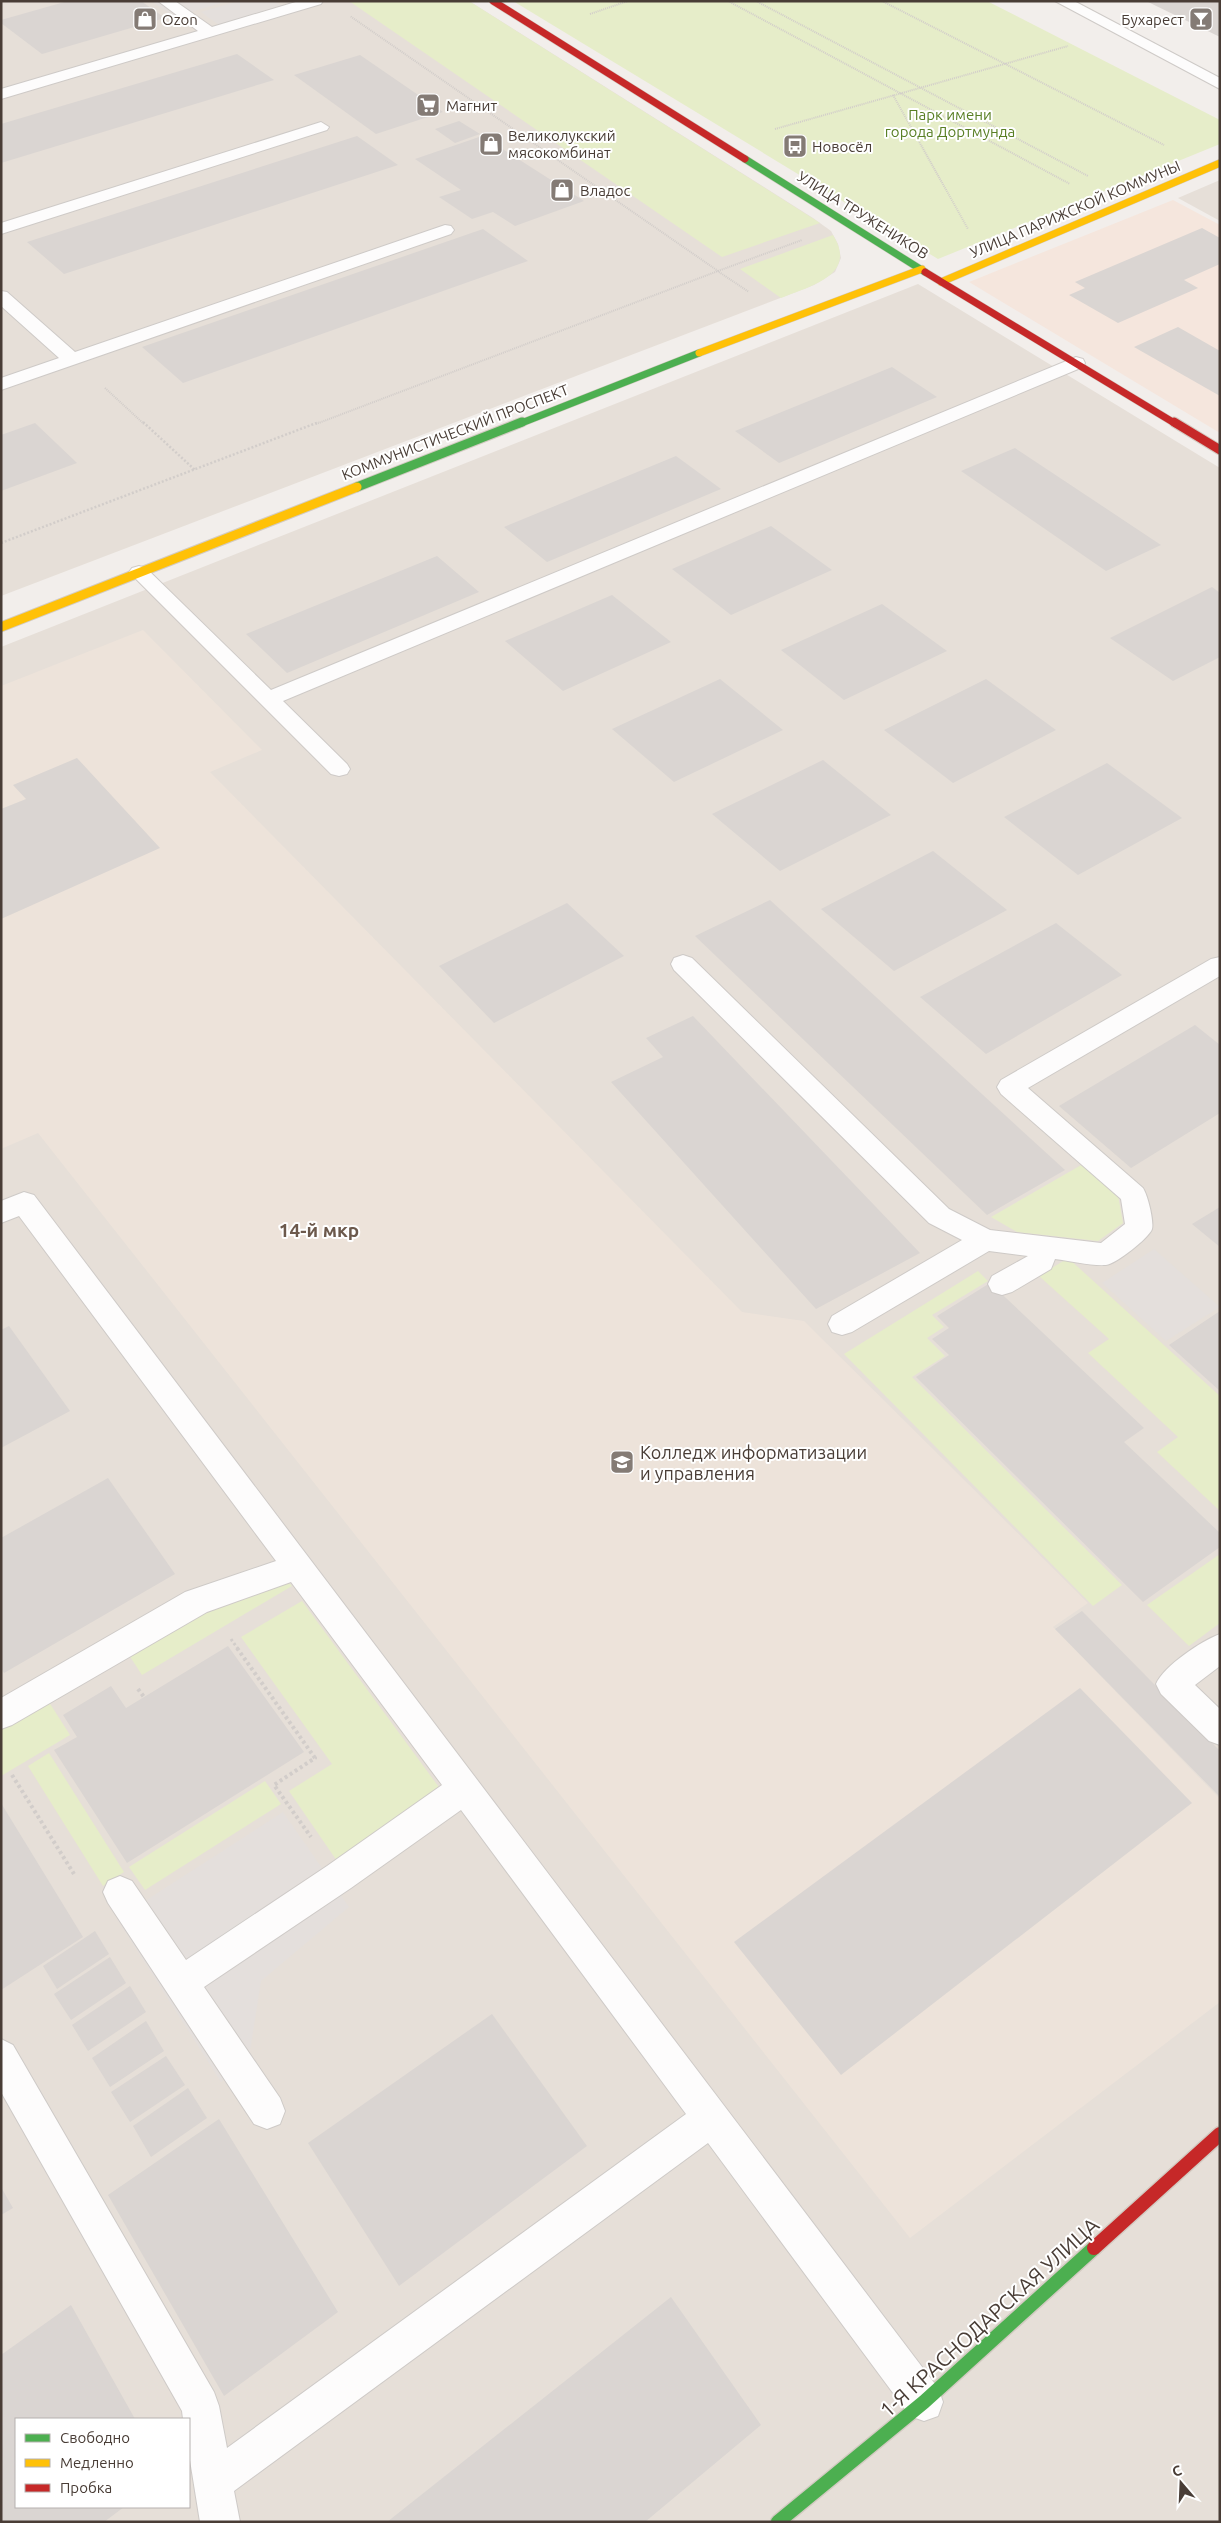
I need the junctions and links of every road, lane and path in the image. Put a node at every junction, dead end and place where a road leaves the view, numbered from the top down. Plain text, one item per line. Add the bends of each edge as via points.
1 (165, 1) edge
2 (316, 1) edge
3 (493, 1) edge
4 (628, 1) edge
5 (728, 1) edge
6 (756, 1) edge
7 (882, 1) edge
8 (1062, 1) edge
9 (346, 12) dead end
10 (585, 16) dead end
11 (1119, 31) junction
12 (210, 32) junction
13 (1004, 64) junction
14 (1220, 84) edge
15 (920, 88) junction
16 (4, 91) edge
17 (900, 93) junction
18 (893, 95) junction
19 (321, 127) dead end
20 (782, 133) dead end
21 (1220, 163) edge
22 (1208, 168) junction
23 (1133, 200) junction
24 (1115, 208) junction
25 (848, 224) junction
26 (1, 230) edge
27 (445, 230) dead end
28 (972, 236) dead end
29 (922, 269) junction
30 (718, 271) junction
31 (941, 282) junction
32 (1, 296) edge
33 (72, 360) junction
34 (1076, 363) junction
35 (1, 384) edge
36 (1220, 450) edge
37 (195, 470) junction
38 (1, 542) edge
39 (139, 572) junction
40 (1, 627) edge
41 (269, 699) junction
42 (339, 769) dead end
43 (683, 964) dead end
44 (1220, 965) edge
45 (1, 1213) edge
46 (986, 1240) junction
47 (1046, 1246) junction
48 (1002, 1284) dead end
49 (842, 1324) dead end
50 (299, 1566) junction
51 (226, 1632) dead end
52 (1220, 1648) edge
53 (1, 1715) edge
54 (1220, 1731) edge
55 (12, 1775) dead end
56 (464, 1788) junction
57 (339, 1877) junction
58 (120, 1892) joint
59 (181, 1983) junction
60 (1, 2058) edge
61 (266, 2111) dead end
62 (712, 2118) junction
63 (1220, 2134) edge
64 (924, 2402) junction
65 (213, 2482) junction
66 (220, 2522) edge
67 (778, 2522) edge

1 - 12 lane
2 - 12 lane
3 - 25 main road, УЛИЦА ТРУЖЕНИКОВ
4 - 10 path
5 - 17 path
6 - 15 path
7 - 13 path
8 - 11 lane
9 - 30 path
11 - 13 path
11 - 14 lane
12 - 16 lane
13 - 15 path
13 - 22 path
15 - 17 path
15 - 23 path
17 - 18 path
17 - 24 path
18 - 20 path via 775,129
18 - 28 path
19 - 26 lane
21 - 22 main road, УЛИЦА ПАРИЖСКОЙ КОММУНЫ
22 - 23 main road, УЛИЦА ПАРИЖСКОЙ КОММУНЫ
23 - 24 main road, УЛИЦА ПАРИЖСКОЙ КОММУНЫ
24 - 31 main road, УЛИЦА ПАРИЖСКОЙ КОММУНЫ
25 - 29 main road, УЛИЦА ТРУЖЕНИКОВ
25 - 30 path
27 - 33 lane
29 - 31 main road, УЛИЦА ТРУЖЕНИКОВ
29 - 39 main road, КОММУНИСТИЧЕСКИЙ ПРОСПЕКТ via 778,321
30 - 37 path
31 - 34 main road, УЛИЦА ТРУЖЕНИКОВ
32 - 33 lane
33 - 35 lane
33 - 37 path
34 - 36 main road, УЛИЦА ТРУЖЕНИКОВ
34 - 41 lane
37 - 38 path
39 - 40 main road, КОММУНИСТИЧЕСКИЙ ПРОСПЕКТ
39 - 41 lane
41 - 42 lane
43 - 46 lane via 939,1216
44 - 47 lane via 1010,1087 1134,1195 1139,1228 1106,1254
45 - 50 lane via 24,1202
46 - 47 lane
46 - 49 lane
47 - 48 lane via 1041,1260
50 - 53 lane via 196,1602
50 - 56 lane
51 - 57 path via 315,1758 274,1785
52 - 54 lane via 1172,1684
55 - 58 path via 94,1906
56 - 57 lane
56 - 62 lane
57 - 59 lane
58 - 59 lane
59 - 61 lane
60 - 65 lane via 200,2406
62 - 64 lane
62 - 65 lane
63 - 64 main road, 1-Я КРАСНОДАРСКАЯ УЛИЦА
64 - 67 main road, 1-Я КРАСНОДАРСКАЯ УЛИЦА
65 - 66 lane

